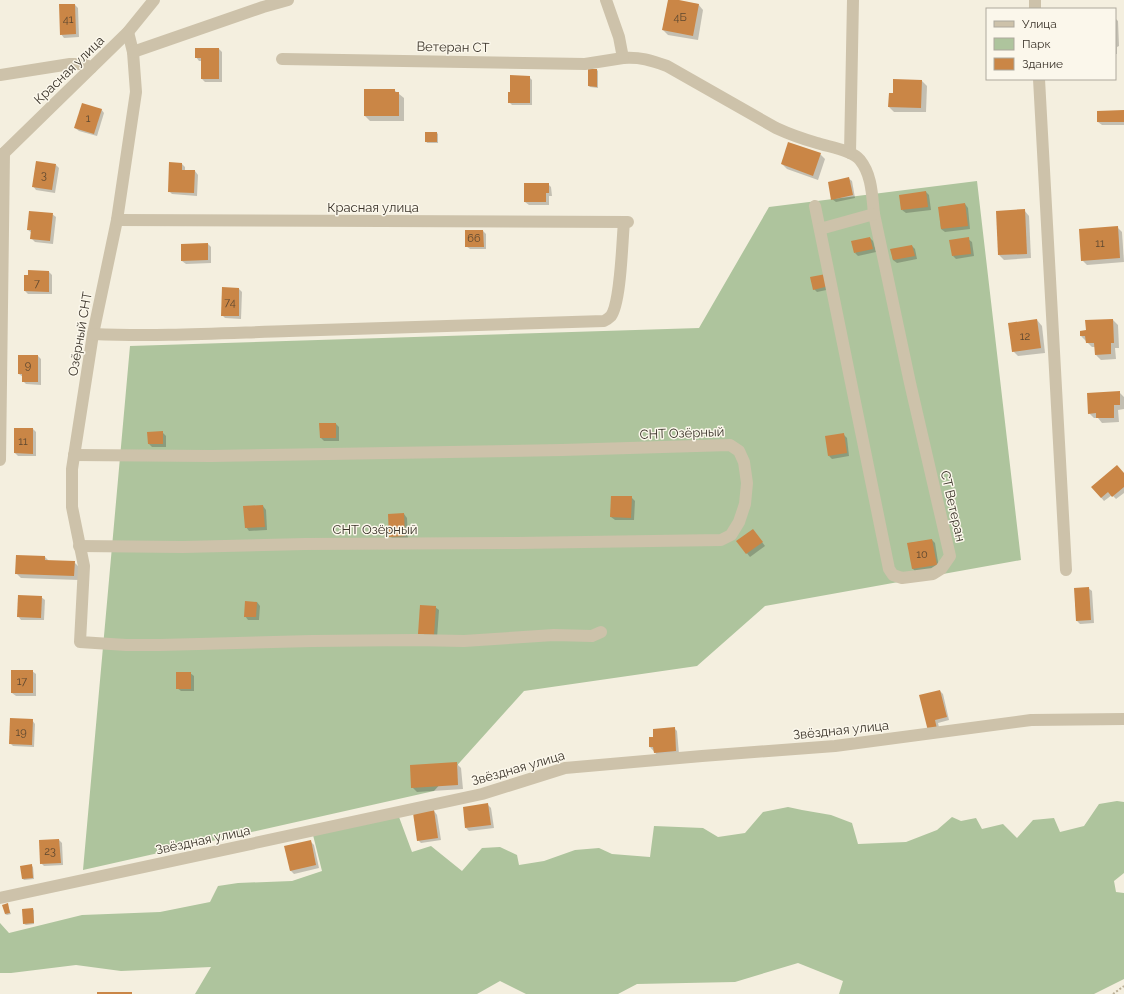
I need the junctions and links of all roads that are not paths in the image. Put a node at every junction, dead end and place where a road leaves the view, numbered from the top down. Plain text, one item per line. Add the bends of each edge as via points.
1 (154, 0) edge
2 (288, 0) edge
3 (606, 0) edge
4 (854, 0) edge
5 (128, 32) junction
6 (133, 52) junction
7 (623, 58) junction
8 (282, 59) dead end
9 (91, 68) junction
10 (0, 75) edge
11 (1039, 80) edge
12 (850, 153) junction
13 (2, 155) edge
14 (815, 206) dead end
15 (874, 214) junction
16 (117, 220) junction
17 (820, 229) junction
18 (93, 334) junction
19 (74, 455) junction
20 (0, 460) edge
21 (79, 546) junction
22 (1066, 570) dead end
23 (601, 632) dead end
24 (1124, 719) edge
25 (0, 898) edge

1 - 5 street, Красная улица
2 - 6 street
3 - 7 street via 619,37
4 - 12 street
5 - 6 street, Озёрный СНТ
5 - 9 street, Красная улица
6 - 16 street, Озёрный СНТ via 136,92
7 - 8 street, Ветеран СТ via 585,64
7 - 12 street, Ветеран СТ via 650,60 667,66 776,128
9 - 10 street via 84,64 70,64
9 - 13 street, Красная улица
11 - 22 street
12 - 15 street, СТ Ветеран via 859,159 866,169 872,189
13 - 20 street
14 - 17 street, СТ Ветеран
15 - 17 street
15 - 17 street, СТ Ветеран via 950,556 941,569 933,574 902,578 893,575 889,569
16 - 18 street, Озёрный СНТ
16 - 18 street, Красная улица via 626,222 615,308 604,321 185,335
18 - 19 street, Озёрный СНТ
19 - 21 street, Озёрный СНТ via 72,507
19 - 21 street, СНТ Озёрный via 211,456 730,446 739,450 744,462 747,483 745,504 739,522 731,535 721,540
21 - 23 street, Озёрный СНТ via 84,566 80,642 160,645 312,640 464,641 554,635 592,636
24 - 25 street, Звёздная улица via 1031,720 835,746 565,768 482,794

